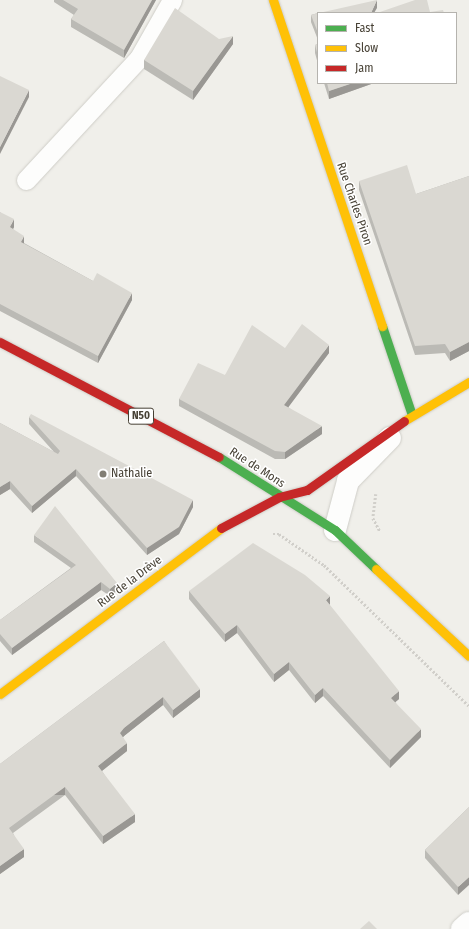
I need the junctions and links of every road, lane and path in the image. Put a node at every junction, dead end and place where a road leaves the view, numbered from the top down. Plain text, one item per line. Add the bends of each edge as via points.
1 (172, 0) edge
2 (273, 0) edge
3 (26, 180) dead end
4 (0, 342) edge
5 (469, 382) edge
6 (412, 415) junction
7 (279, 497) junction
8 (232, 523) junction
9 (335, 530) junction
10 (469, 656) edge
11 (0, 694) edge
12 (469, 706) edge
13 (469, 923) edge
14 (462, 929) edge

1 - 3 lane via 139,58
2 - 6 street, Rue Charles Piron
4 - 7 street, Rue de Mons / N50 via 234,465
5 - 6 street, Rue de la Drève
6 - 7 street, Rue de la Drève via 307,490
6 - 9 street via 348,481
7 - 8 street, Rue de la Drève
7 - 9 street, Rue de Mons / N50
8 - 11 street, Rue de la Drève
8 - 12 path via 253,536 280,534 324,565
9 - 10 street, Rue de Mons / N50
13 - 14 street

